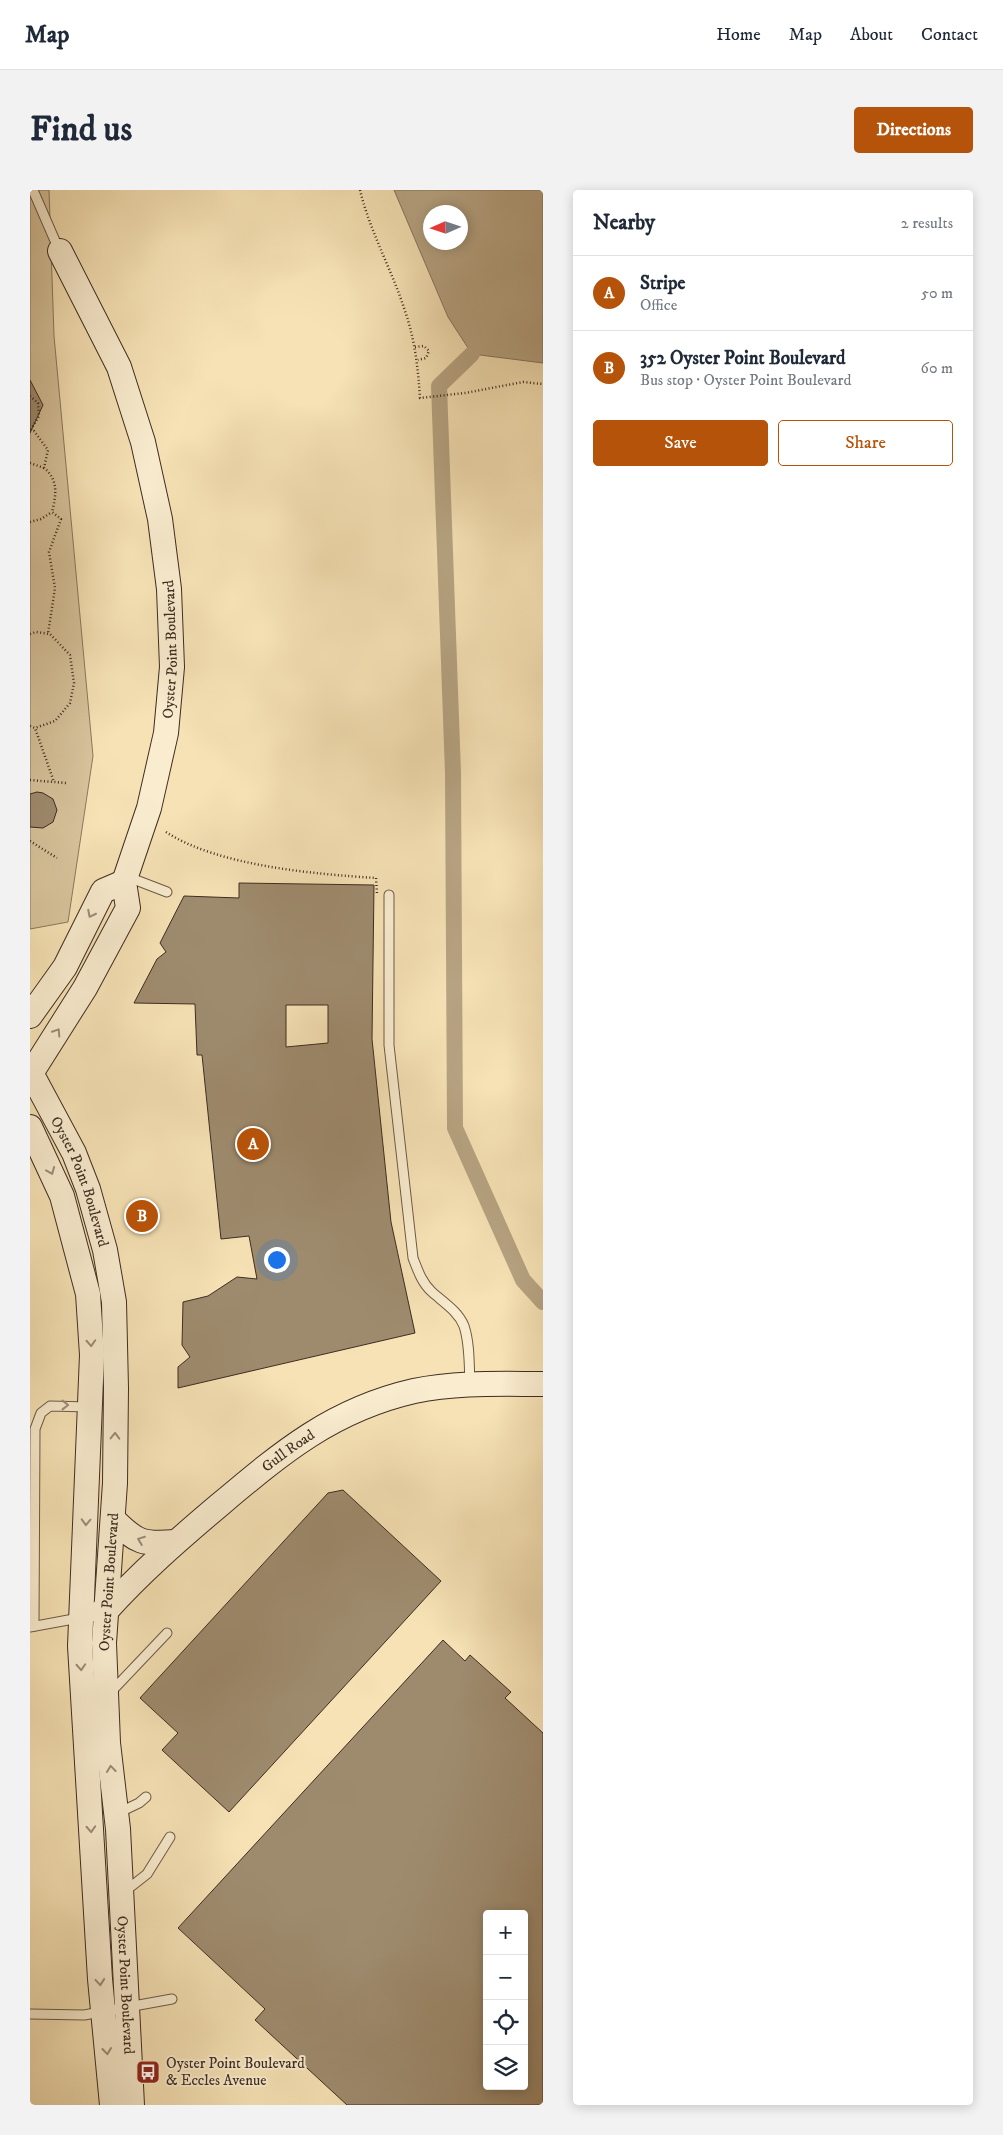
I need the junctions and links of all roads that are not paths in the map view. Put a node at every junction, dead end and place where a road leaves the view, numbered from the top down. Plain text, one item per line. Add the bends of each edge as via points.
1 (33, 190) edge
2 (60, 251) joint
3 (124, 879) junction
4 (167, 892) dead end
5 (389, 894) road end
6 (30, 1016) edge
7 (31, 1073) edge
8 (30, 1127) edge
9 (470, 1384) junction
10 (543, 1384) edge
11 (90, 1407) junction
12 (32, 1447) edge
13 (32, 1493) edge
14 (114, 1520) junction
15 (175, 1542) junction
16 (106, 1611) junction
17 (80, 1618) junction
18 (32, 1627) edge
19 (167, 1633) dead end
20 (106, 1697) junction
21 (146, 1797) dead end
22 (116, 1814) junction
23 (170, 1837) dead end
24 (122, 1893) junction
25 (172, 1999) dead end
26 (127, 2006) junction
27 (104, 2012) junction
28 (30, 2014) edge
29 (112, 2105) edge
30 (132, 2105) edge

1 - 2 lane
2 - 3 street, Oyster Point Boulevard via 122,376 143,442 160,519 169,589 172,667 166,733 149,808
3 - 4 lane
3 -> 6 street via 103,891 65,966
7 -> 3 street, Oyster Point Boulevard via 85,988 128,908
5 - 9 lane via 389,1045 413,1258 431,1291 463,1324
14 -> 7 street, Oyster Point Boulevard via 115,1331 114,1302 105,1250 74,1153
8 -> 11 street, Oyster Point Boulevard via 62,1196 88,1294 92,1355
9 - 10 street, Gull Road
9 - 15 street, Gull Road via 414,1392 380,1401 321,1427 271,1462
12 -> 11 lane via 41,1413 50,1406
11 -> 17 street, Oyster Point Boulevard via 85,1567
12 - 13 lane
13 - 18 lane
15 -> 14 street via 156,1544 139,1541
14 - 16 street, Oyster Point Boulevard
15 - 16 street, Gull Road
16 - 17 street
16 - 20 street, Oyster Point Boulevard
17 - 18 lane
17 -> 27 street, Oyster Point Boulevard
19 - 20 lane
22 -> 20 street, Oyster Point Boulevard
21 - 22 lane
22 - 24 street, Oyster Point Boulevard
23 - 24 lane via 147,1874
24 - 26 street, Oyster Point Boulevard
25 - 26 lane
26 - 27 lane
26 - 30 street, Oyster Point Boulevard
27 - 28 lane
27 -> 29 street, Oyster Point Boulevard

